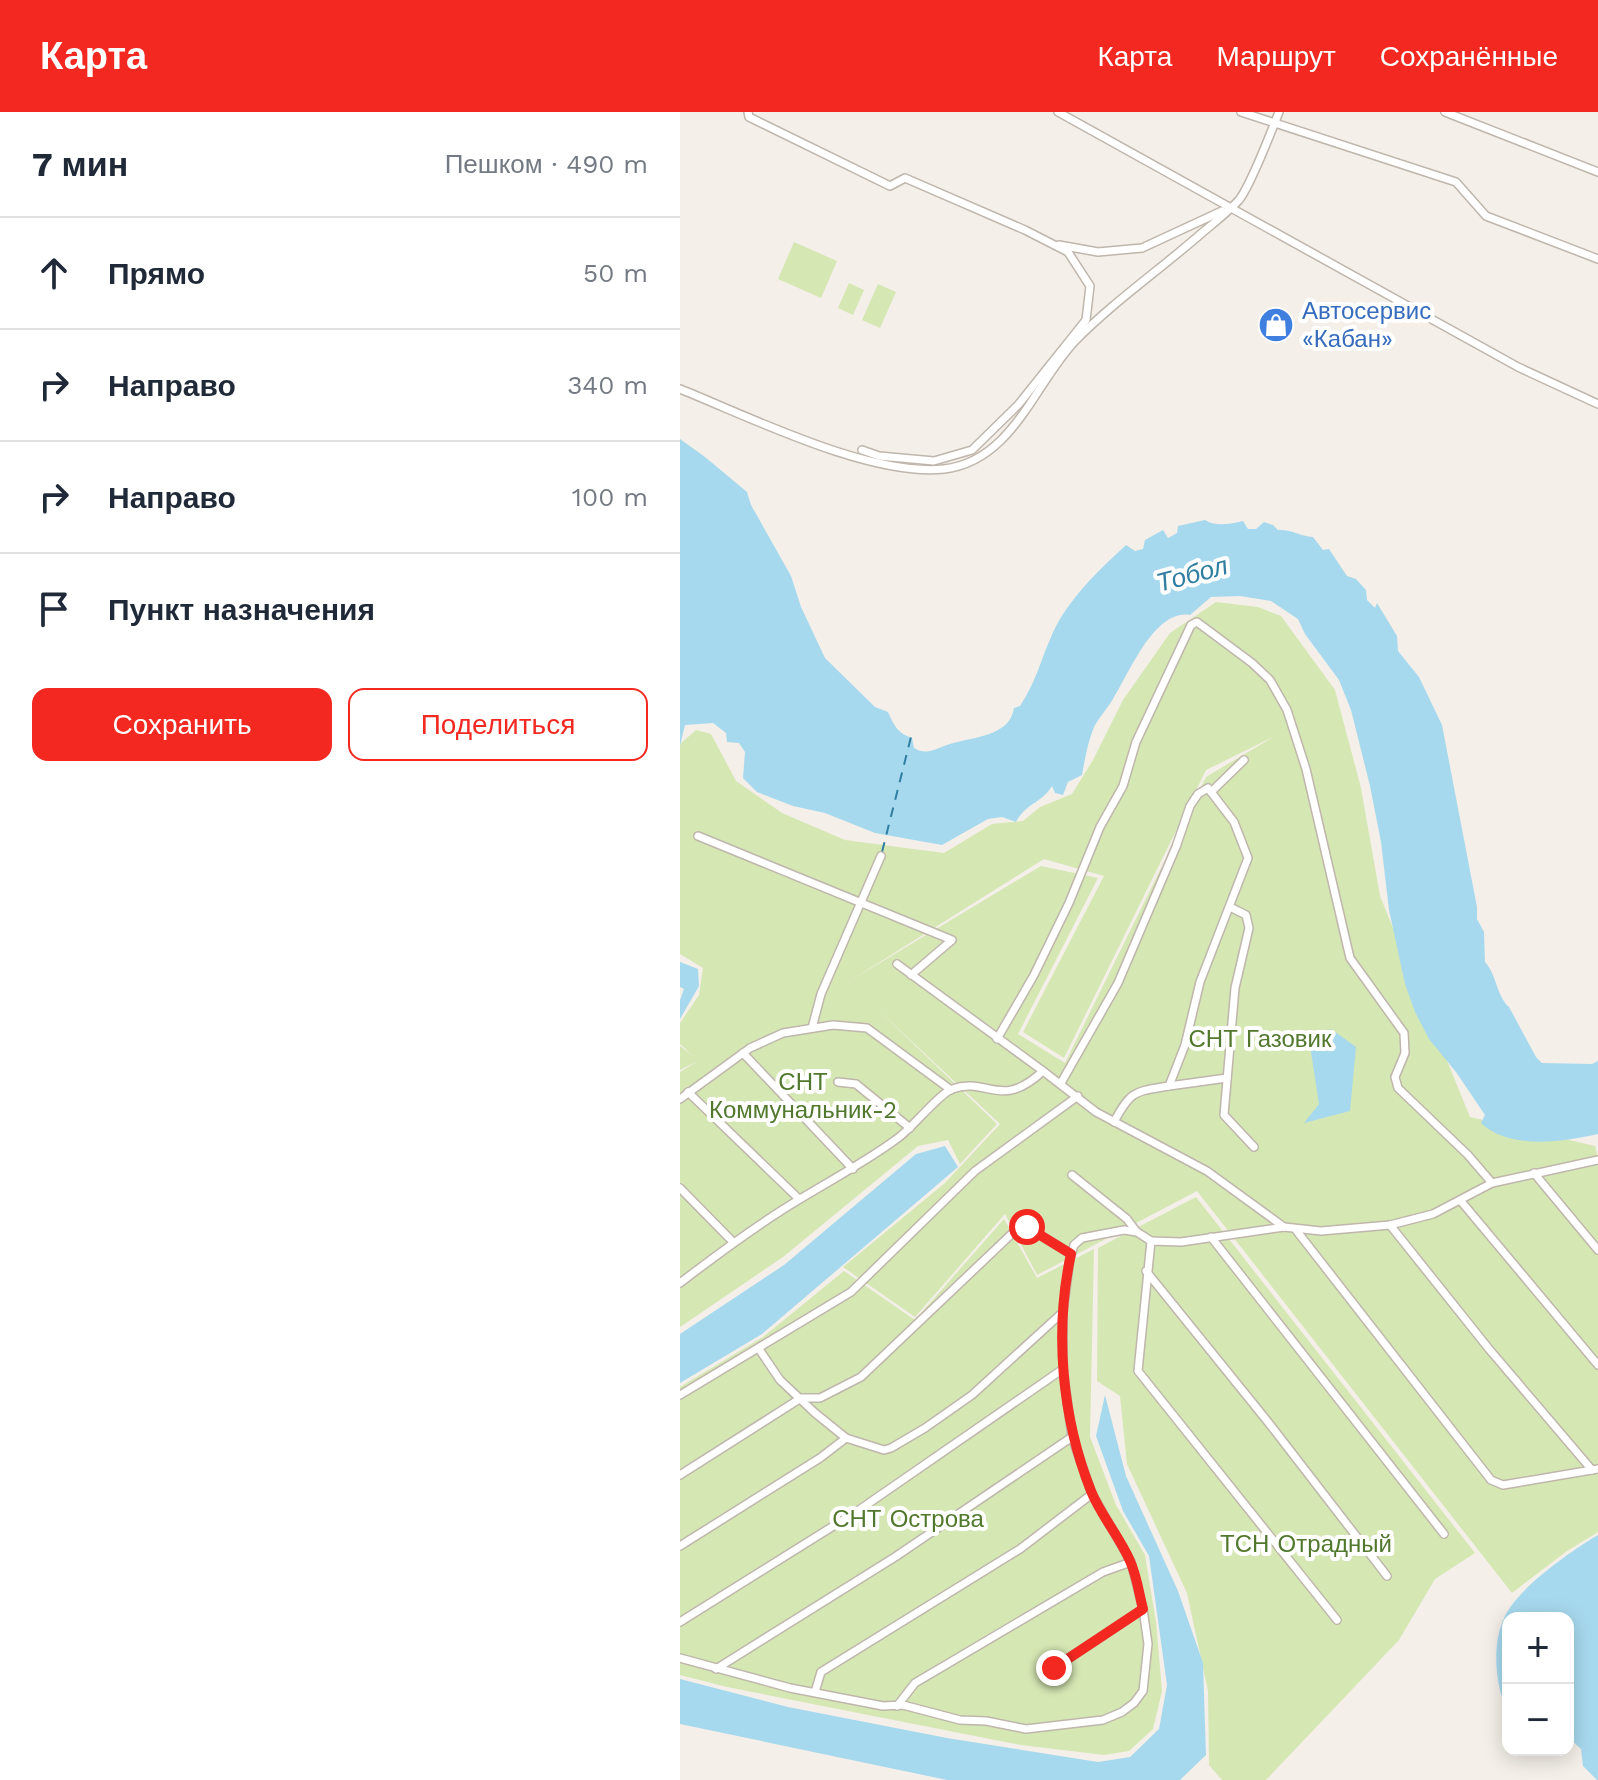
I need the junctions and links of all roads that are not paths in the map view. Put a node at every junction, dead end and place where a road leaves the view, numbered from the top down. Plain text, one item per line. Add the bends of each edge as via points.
1 (748, 112) edge
2 (1058, 112) edge
3 (1241, 112) edge
4 (1279, 112) edge
5 (1445, 112) edge
6 (1274, 124) junction
7 (1598, 172) edge
8 (1231, 207) junction
9 (1052, 244) junction
10 (1598, 259) edge
11 (680, 389) edge
12 (1598, 404) edge
13 (862, 450) dead end
14 (1244, 760) dead end
15 (1211, 792) junction
16 (698, 836) dead end
17 (881, 856) dead end
18 (859, 902) junction
19 (1230, 907) junction
20 (897, 964) dead end
21 (911, 975) junction
22 (812, 1028) junction
23 (997, 1039) junction
24 (743, 1053) junction
25 (1043, 1071) junction
26 (1227, 1078) junction
27 (838, 1082) dead end
28 (1061, 1083) junction
29 (1169, 1086) junction
30 (951, 1090) junction
31 (688, 1092) junction
32 (1078, 1096) junction
33 (680, 1099) edge
34 (1114, 1122) junction
35 (910, 1128) junction
36 (1254, 1147) dead end
37 (1598, 1160) edge
38 (853, 1169) junction
39 (1534, 1173) junction
40 (1072, 1175) dead end
41 (1492, 1183) junction
42 (680, 1188) edge
43 (799, 1199) junction
44 (1460, 1200) junction
45 (1390, 1225) junction
46 (1284, 1227) junction
47 (1296, 1230) junction
48 (1137, 1232) junction
49 (1211, 1237) junction
50 (1151, 1241) junction
51 (733, 1242) junction
52 (1598, 1250) edge
53 (1071, 1254) junction
54 (1146, 1271) junction
55 (680, 1283) edge
56 (1063, 1312) junction
57 (759, 1349) junction
58 (1598, 1365) edge
59 (1063, 1369) junction
60 (680, 1395) edge
61 (801, 1398) junction
62 (1072, 1437) junction
63 (846, 1438) junction
64 (1595, 1470) edge
65 (680, 1475) edge
66 (1092, 1494) junction
67 (1444, 1534) dead end
68 (680, 1546) edge
69 (1131, 1562) junction
70 (1387, 1576) dead end
71 (1143, 1609) junction
72 (1337, 1620) dead end
73 (680, 1622) edge
74 (680, 1658) edge
75 (1054, 1668) dead end
76 (716, 1669) junction
77 (815, 1692) junction
78 (897, 1706) junction

1 - 9 street via 890,186 905,178
2 - 8 street
3 - 6 street
4 - 6 street
5 - 7 street
6 - 8 street via 1241,198
6 - 10 street via 1456,182 1486,216
8 - 9 street via 1142,248 1098,252
8 - 11 street via 1072,345 1002,440 973,460 946,469 878,464
8 - 12 street via 1518,367
9 - 13 street via 1068,252 1090,286 1086,320 1018,405 972,450 934,461
14 - 15 street
15 - 19 street via 1234,822 1248,858
15 - 28 street via 1205,788 1193,799 1118,983
16 - 18 street
17 - 18 street
18 - 21 street via 952,940
18 - 22 street
19 - 26 street via 1246,915 1249,928 1235,988
19 - 29 street via 1200,982
20 - 21 street
21 - 23 street
22 - 24 street via 783,1033
22 - 30 street via 867,1028
23 - 25 street
23 - 41 street via 1034,975 1123,786 1136,742 1197,622 1270,680 1287,710 1350,958 1404,1033 1405,1053 1395,1077 1398,1088
24 - 31 street
24 - 38 street
25 - 28 street
25 - 30 street via 1006,1092
26 - 29 street
26 - 36 street via 1225,1118
27 - 35 street via 856,1084
28 - 32 street
29 - 34 street via 1134,1093
30 - 35 street
31 - 33 street
31 - 43 street
32 - 34 street
32 - 57 street via 975,1171 851,1292
34 - 46 street via 1207,1171
35 - 38 street
37 - 39 street
38 - 43 street
39 - 41 street
39 - 52 street
40 - 48 street
41 - 44 street
42 - 51 street
43 - 51 street
44 - 45 street via 1433,1214
44 - 58 street
45 - 47 street
45 - 64 street
46 - 47 street
46 - 49 street
47 - 64 street via 1491,1480 1503,1485
48 - 50 street
48 - 53 street via 1082,1238
49 - 50 street
49 - 67 street
50 - 54 street
51 - 55 street
53 - 56 street
53 - 61 street via 1019,1227 861,1377 820,1398
54 - 70 street
54 - 72 street via 1138,1371
56 - 59 street
56 - 63 street via 972,1395 891,1448 876,1449
57 - 60 street
57 - 61 street via 780,1380
59 - 62 street
59 - 73 street via 859,1510
61 - 63 street
61 - 65 street
62 - 66 street
62 - 76 street
63 - 68 street
66 - 69 street
66 - 77 street via 1020,1549 825,1669
69 - 71 street
69 - 78 street via 1103,1572 915,1683
71 - 75 street
71 - 78 street via 1148,1644 1143,1691 1122,1712 1103,1720 1026,1729
74 - 76 street
76 - 77 street
77 - 78 street

